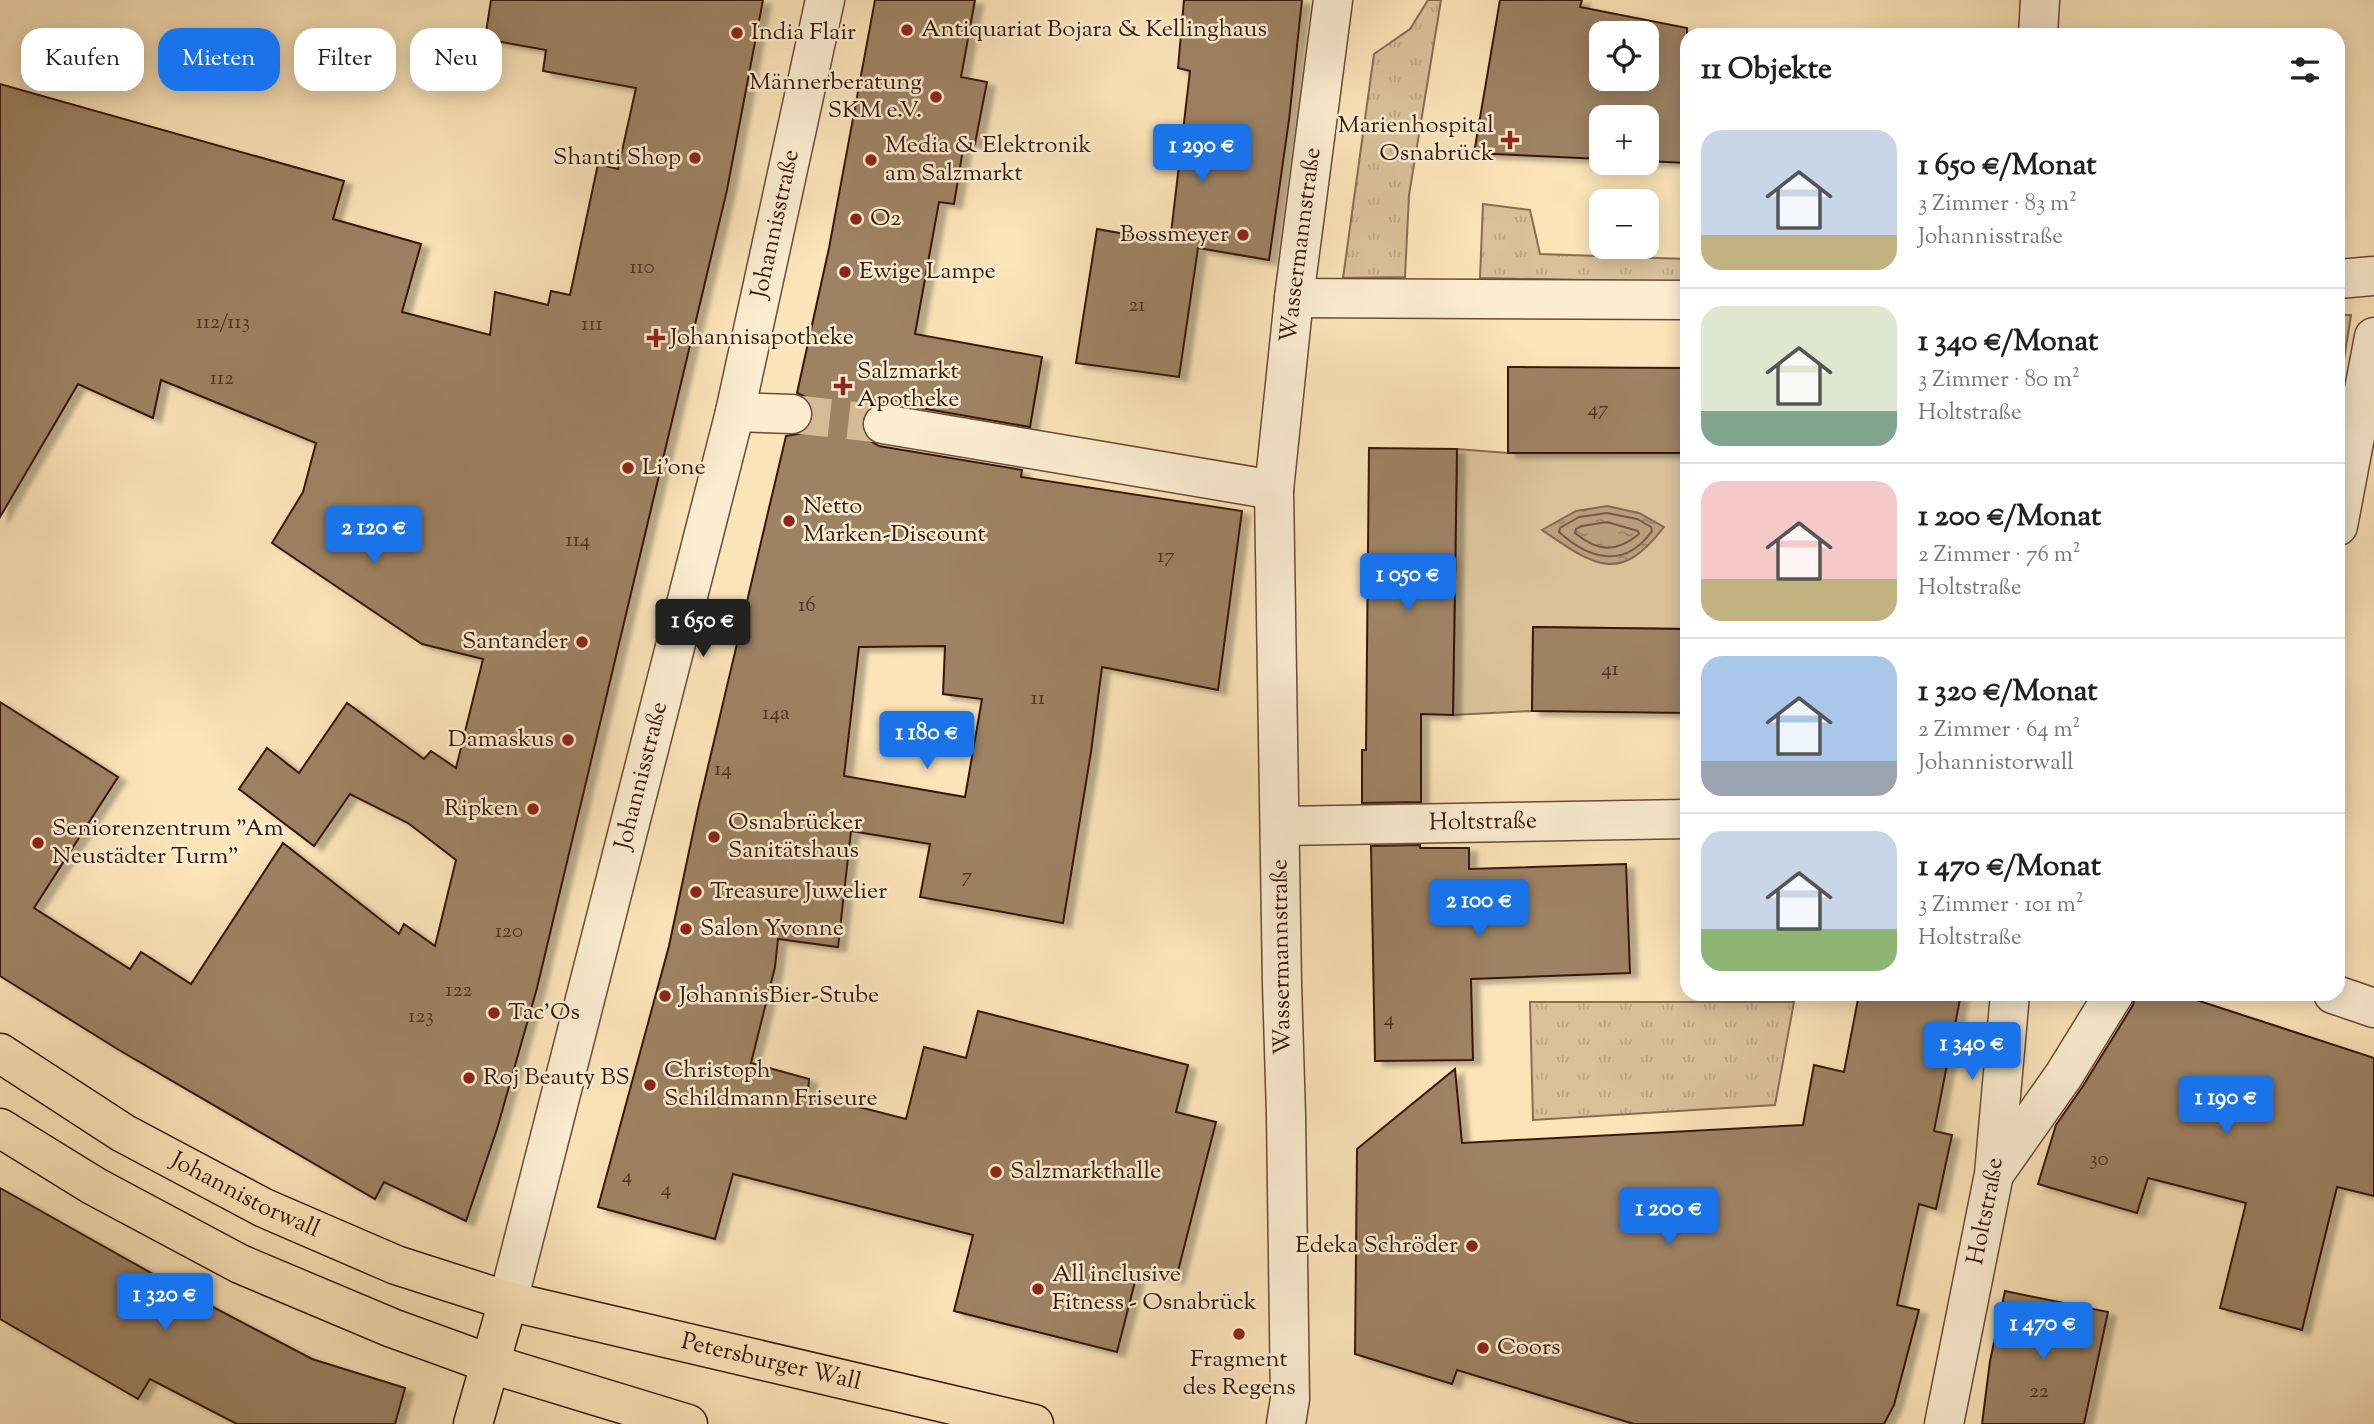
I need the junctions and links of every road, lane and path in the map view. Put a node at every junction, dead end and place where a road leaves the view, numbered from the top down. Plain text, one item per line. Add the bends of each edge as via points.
1 (825, 0) edge
2 (1333, 0) edge
3 (2040, 0) edge
4 (2038, 28) edge
5 (2374, 276) edge
6 (2345, 278) edge
7 (1294, 298) junction
8 (1680, 300) edge
9 (2374, 337) edge
10 (735, 412) junction
11 (792, 414) tunnel mouth
12 (883, 424) tunnel mouth
13 (2345, 489) edge
14 (1274, 491) junction
15 (1680, 819) edge
16 (1280, 826) junction
17 (2345, 998) edge
18 (2009, 1001) edge
19 (2110, 1001) edge
20 (2374, 1008) edge
21 (0, 1053) edge
22 (0, 1128) edge
23 (1994, 1174) junction
24 (508, 1301) junction
25 (491, 1364) junction
26 (473, 1424) edge
27 (688, 1424) edge
28 (1034, 1424) edge
29 (1286, 1424) edge
30 (1944, 1424) edge

1 - 10 street, Johannisstraße
2 - 7 street, Wassermannstraße
3 - 4 street
5 - 6 street
7 - 8 street
7 - 14 street, Wassermannstraße
9 - 13 street
10 - 11 street
10 - 24 street, Johannisstraße
12 - 14 street
14 - 16 street, Wassermannstraße
15 - 16 street, Holtstraße
16 - 29 street, Wassermannstraße via 1290,1370
17 - 20 street
18 - 23 street, Holtstraße
19 - 23 street
21 - 24 main road, Johannistorwall via 123,1133 264,1208 396,1265
22 - 25 main road via 94,1186 240,1264
23 - 30 street, Holtstraße
24 - 25 main road, Johannisstraße
24 - 28 main road, Petersburger Wall
25 - 26 main road, Johannisstraße
25 - 27 main road

